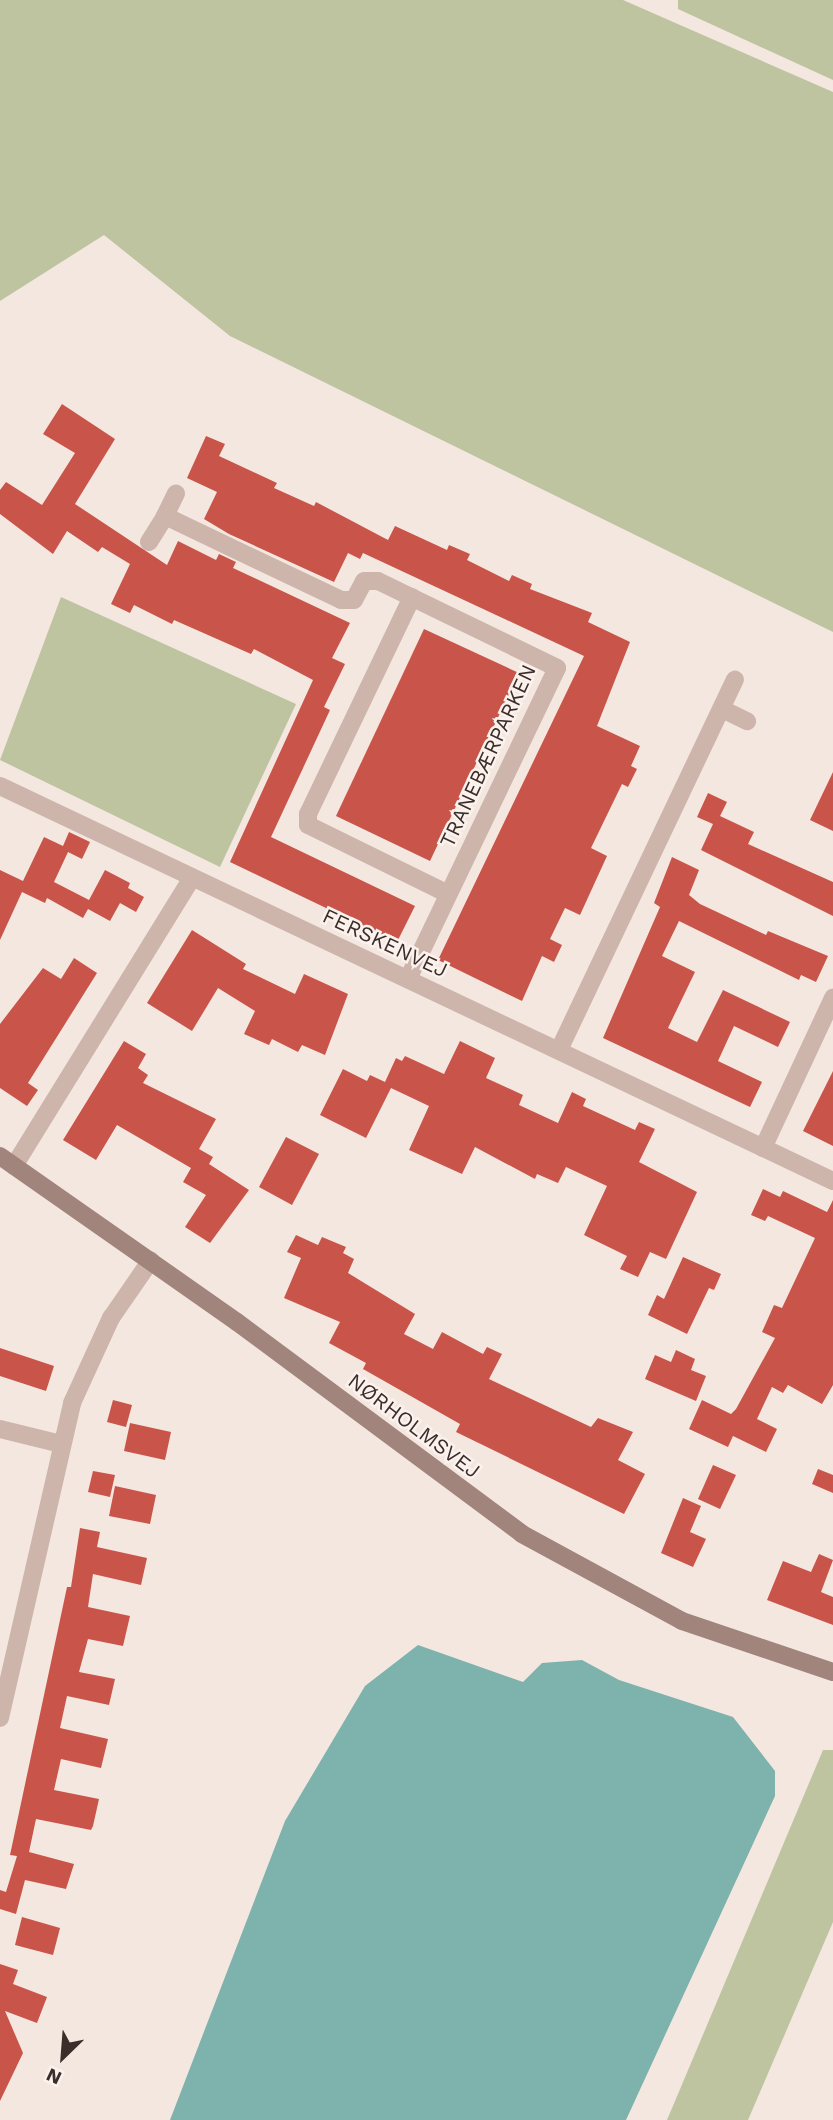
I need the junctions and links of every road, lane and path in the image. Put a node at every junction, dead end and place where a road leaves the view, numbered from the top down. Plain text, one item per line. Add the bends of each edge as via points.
1 (176, 493) dead end
2 (165, 516) junction
3 (149, 542) dead end
4 (412, 597) junction
5 (735, 680) dead end
6 (722, 709) junction
7 (747, 721) dead end
8 (0, 786) edge
9 (192, 878) junction
10 (448, 894) junction
11 (408, 979) junction
12 (833, 998) edge
13 (559, 1050) junction
14 (763, 1148) junction
15 (7, 1161) edge
16 (833, 1181) edge
17 (151, 1260) junction
18 (0, 1429) edge
19 (61, 1444) junction
20 (5, 1670) edge
21 (833, 1672) edge
22 (0, 1718) edge

1 - 2 street
2 - 3 street
2 - 4 street, TRANEBÆRPARKEN via 341,600 354,600 364,581 378,581
4 - 10 street via 308,814 308,825
4 - 10 street, TRANEBÆRPARKEN via 557,668
5 - 6 street
6 - 7 street
6 - 13 street
8 - 9 street, FERSKENVEJ
9 - 11 street, FERSKENVEJ
9 - 15 street
10 - 11 street, TRANEBÆRPARKEN
11 - 13 street, FERSKENVEJ
12 - 14 street
13 - 14 street, FERSKENVEJ
14 - 16 street, FERSKENVEJ
15 - 17 street, NØRHOLMSVEJ
17 - 19 street via 89,1359
17 - 21 street, NØRHOLMSVEJ via 523,1534 682,1621
18 - 19 street
19 - 20 street
20 - 22 street

